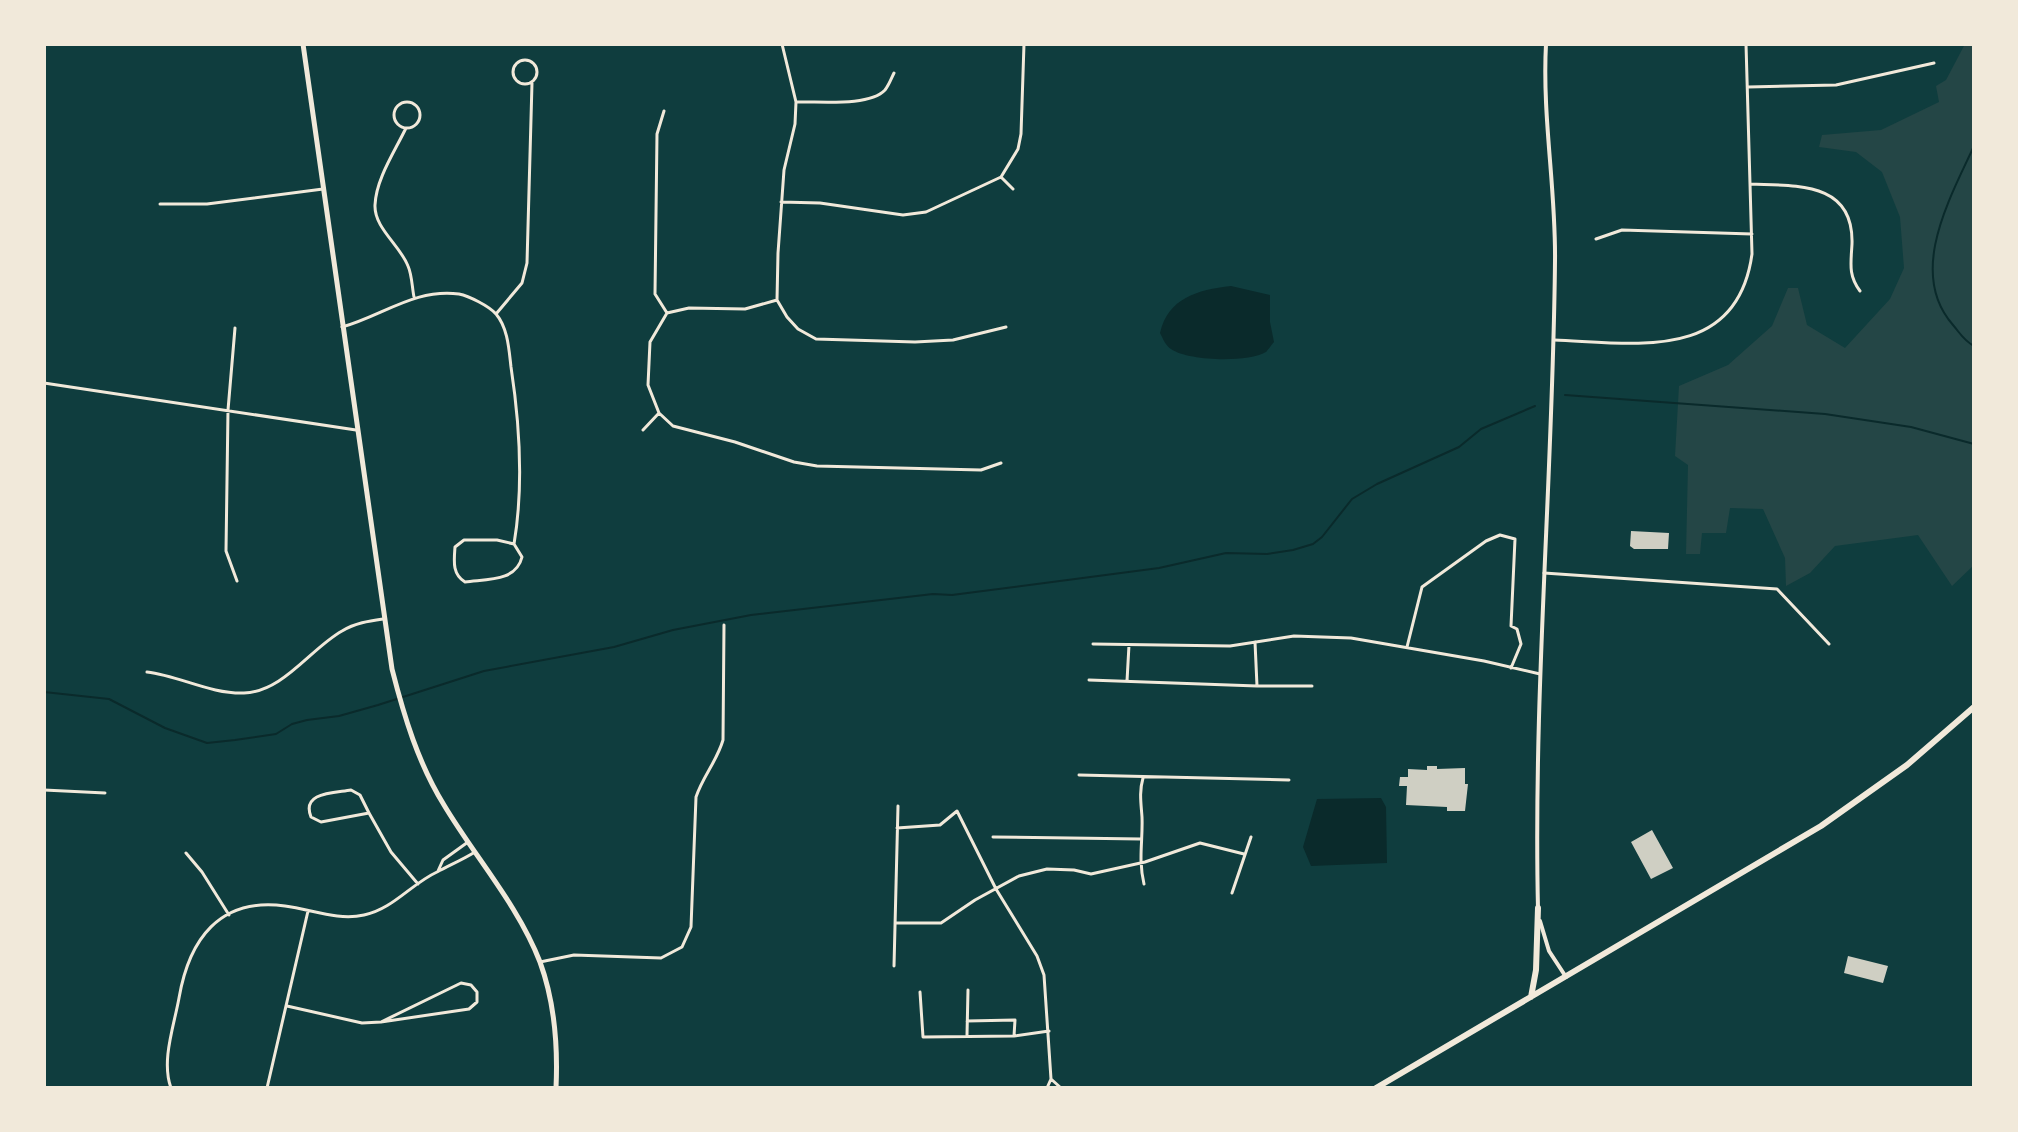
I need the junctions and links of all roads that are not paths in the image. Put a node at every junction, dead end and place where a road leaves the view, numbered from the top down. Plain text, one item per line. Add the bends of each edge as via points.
1 (303, 44) edge
2 (782, 44) edge
3 (1024, 44) edge
4 (1546, 44) edge
5 (1746, 44) edge
6 (1934, 63) dead end
7 (894, 73) dead end
8 (532, 83) junction
9 (1748, 87) junction
10 (796, 102) junction
11 (664, 111) dead end
12 (406, 128) junction
13 (1001, 177) junction
14 (1751, 184) junction
15 (323, 189) junction
16 (1013, 189) dead end
17 (781, 202) junction
18 (160, 204) dead end
19 (1752, 234) junction
20 (1596, 239) dead end
21 (1860, 291) dead end
22 (414, 297) junction
23 (777, 300) junction
24 (667, 313) junction
25 (496, 314) junction
26 (342, 327) junction
27 (1006, 327) dead end
28 (235, 328) dead end
29 (1553, 340) junction
30 (44, 383) edge
31 (228, 410) junction
32 (659, 413) junction
33 (356, 430) junction
34 (643, 430) dead end
35 (1001, 463) dead end
36 (514, 544) junction
37 (1544, 573) junction
38 (237, 581) dead end
39 (383, 619) junction
40 (724, 625) dead end
41 (1255, 642) junction
42 (1093, 644) dead end
43 (1129, 644) junction
44 (1829, 644) dead end
45 (1407, 647) junction
46 (1511, 668) junction
47 (147, 672) dead end
48 (1540, 674) junction
49 (1089, 680) dead end
50 (1127, 681) junction
51 (1257, 686) junction
52 (1312, 686) dead end
53 (1974, 707) edge
54 (1079, 775) dead end
55 (1143, 778) junction
56 (1289, 780) dead end
57 (44, 790) edge
58 (105, 793) dead end
59 (898, 806) dead end
60 (369, 813) junction
61 (897, 828) junction
62 (993, 837) dead end
63 (1251, 837) dead end
64 (1141, 839) junction
65 (468, 842) junction
66 (475, 852) junction
67 (186, 853) dead end
68 (1244, 854) junction
69 (1139, 863) junction
70 (438, 871) junction
71 (418, 884) junction
72 (1144, 884) dead end
73 (996, 889) junction
74 (1232, 893) dead end
75 (1538, 908) junction
76 (308, 911) junction
77 (229, 915) junction
78 (895, 923) junction
79 (540, 962) junction
80 (894, 966) dead end
81 (1566, 977) junction
82 (968, 990) dead end
83 (920, 992) dead end
84 (1531, 997) junction
85 (287, 1006) junction
86 (967, 1021) junction
87 (381, 1022) junction
88 (1049, 1031) junction
89 (967, 1036) junction
90 (1014, 1036) junction
91 (1051, 1079) junction
92 (171, 1088) edge
93 (267, 1088) edge
94 (556, 1088) edge
95 (1047, 1088) edge
96 (1061, 1088) edge
97 (1376, 1088) edge

1 - 15 main road
2 - 10 street
3 - 13 street via 1021,134
4 - 29 street via 1555,207
5 - 9 street
6 - 9 street via 1836,85
7 - 10 street via 877,97
8 - 8 street via 538,75 536,66 519,61 513,69 515,78
8 - 25 street via 527,263 522,283
9 - 14 street
10 - 17 street
11 - 24 street via 657,134 655,294
12 - 12 street via 420,117 409,103 395,114
12 - 22 street via 375,204 381,225 409,267
13 - 16 street
13 - 17 street via 926,212 903,215
14 - 19 street
14 - 21 street via 1820,190 1834,198 1850,226 1850,271
15 - 18 street via 207,204
15 - 26 main road
17 - 23 street
19 - 20 street via 1622,230
19 - 29 street via 1744,287 1715,323 1693,337 1642,344
22 - 25 street via 462,294
22 - 26 street
23 - 24 street via 745,309
23 - 27 street via 798,329 816,339 940,341
24 - 32 street via 650,342 648,385
25 - 36 street via 506,335 521,439
26 - 33 main road
28 - 31 street
29 - 37 street
30 - 31 street
31 - 33 street
31 - 38 street via 226,551
32 - 34 street
32 - 35 street via 673,426 817,466 981,470
33 - 39 main road
36 - 36 street via 522,557 516,571 459,579 455,547 464,540
37 - 44 street via 1777,589
37 - 48 street
39 - 47 street via 343,630 257,691 221,692
39 - 65 main road via 399,699 417,751
40 - 79 street via 723,740 696,797 687,941 661,958 574,955
41 - 43 street
41 - 45 street via 1294,636
41 - 51 street
42 - 43 street
43 - 50 street
45 - 46 street
45 - 46 street via 1422,587 1500,535 1515,539 1511,626 1521,644
46 - 48 street
48 - 75 street
49 - 50 street
50 - 51 street
51 - 52 street
53 - 81 highway via 1852,806
54 - 55 street
55 - 56 street
55 - 64 street
57 - 58 street
59 - 61 street
60 - 60 street via 360,795 351,790 317,795 308,808 321,822
60 - 71 street via 391,852
61 - 73 street via 940,825 957,811
61 - 78 street
62 - 64 street
63 - 68 street
64 - 69 street
65 - 66 main road
65 - 70 street via 443,860
66 - 70 street
66 - 79 main road
67 - 77 street
68 - 69 street via 1200,843
68 - 74 street
69 - 72 street
69 - 73 street via 1091,874 1047,869
70 - 71 street
71 - 76 street via 366,915
73 - 78 street via 941,923
73 - 88 street via 1037,956
75 - 81 street via 1544,937
75 - 84 highway
76 - 77 street via 262,905
76 - 85 street
77 - 92 street via 200,938 184,970 167,1064
78 - 80 street
79 - 94 main road via 554,1017
81 - 84 highway
82 - 86 street
83 - 89 street via 923,1037
84 - 97 highway
85 - 87 street via 362,1023
85 - 93 street
86 - 89 street
86 - 90 street via 1015,1020
87 - 87 street via 469,1009 477,1002 477,992 461,983
88 - 90 street
88 - 91 street
89 - 90 street
91 - 95 street
91 - 96 street

